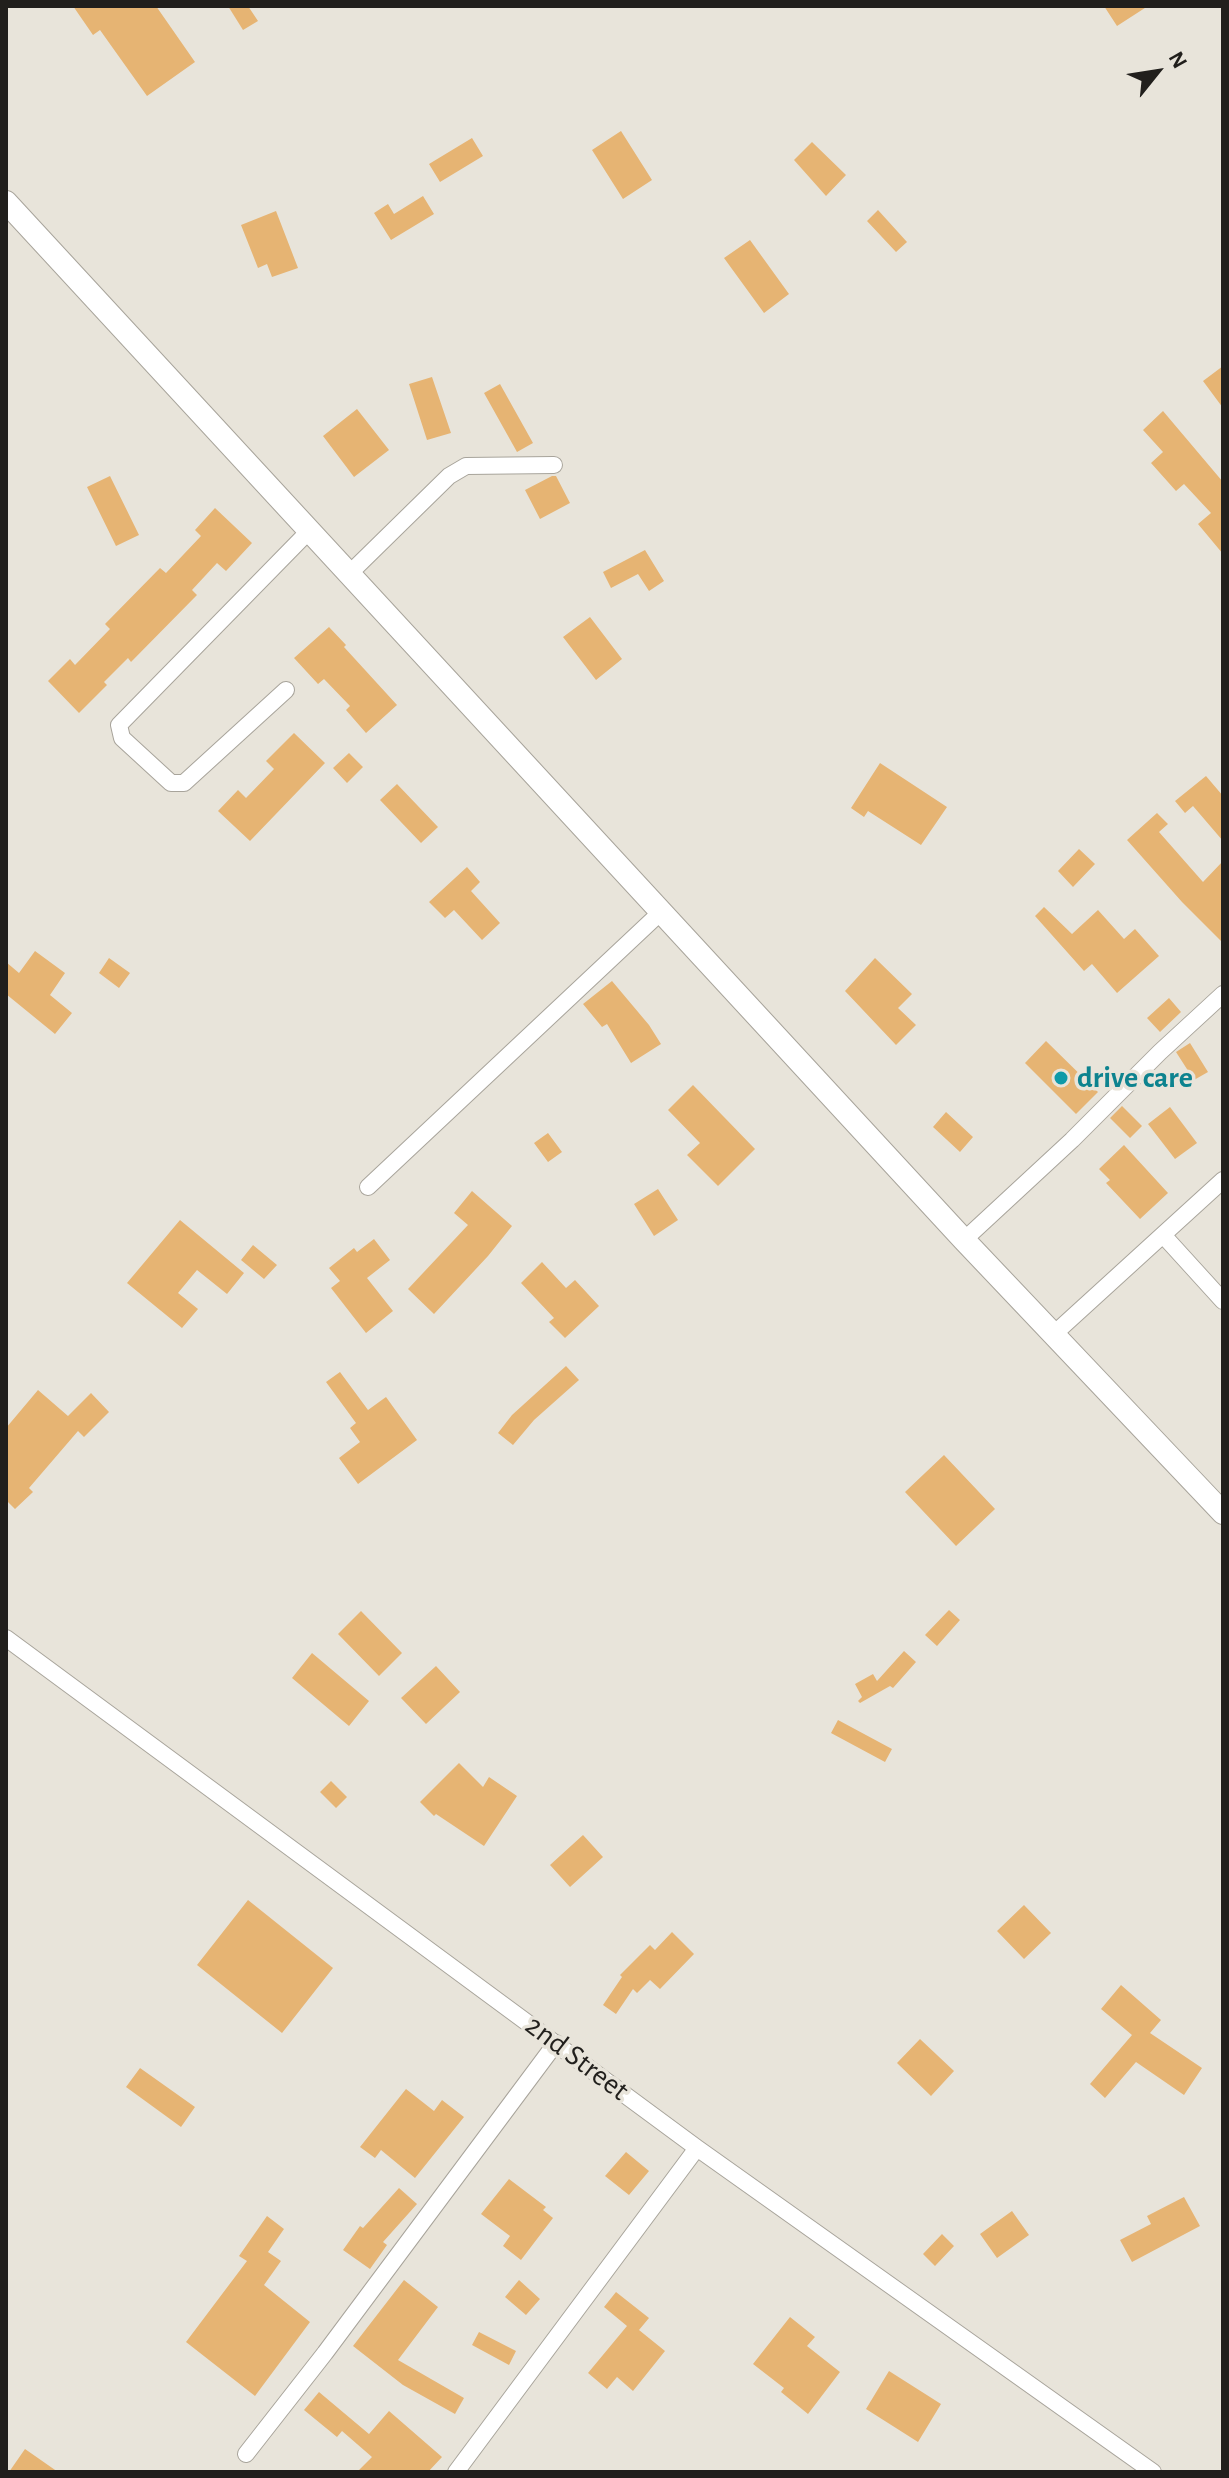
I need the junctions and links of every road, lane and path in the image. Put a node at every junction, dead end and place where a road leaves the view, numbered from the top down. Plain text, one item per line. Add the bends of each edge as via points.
1 (6, 202) edge
2 (554, 465) dead end
3 (310, 530) junction
4 (350, 573) junction
5 (286, 690) dead end
6 (662, 911) junction
7 (1223, 994) edge
8 (1223, 1180) edge
9 (368, 1187) dead end
10 (1163, 1235) junction
11 (964, 1240) junction
12 (1223, 1301) edge
13 (1054, 1334) junction
14 (1223, 1513) edge
15 (6, 1638) edge
16 (556, 2043) junction
17 (697, 2148) junction
18 (246, 2454) dead end
19 (456, 2472) edge
20 (1153, 2472) edge

1 - 3 main road
2 - 4 street via 466,466 449,476
3 - 4 main road
3 - 5 street via 119,725 122,738 171,783 184,783
4 - 6 main road
6 - 9 street
6 - 11 main road
7 - 11 street
8 - 10 street
10 - 12 street
10 - 13 street
11 - 13 main road
13 - 14 main road
15 - 16 street, 2nd Street
16 - 17 street, 2nd Street
16 - 18 street
17 - 19 street
17 - 20 street, 2nd Street

